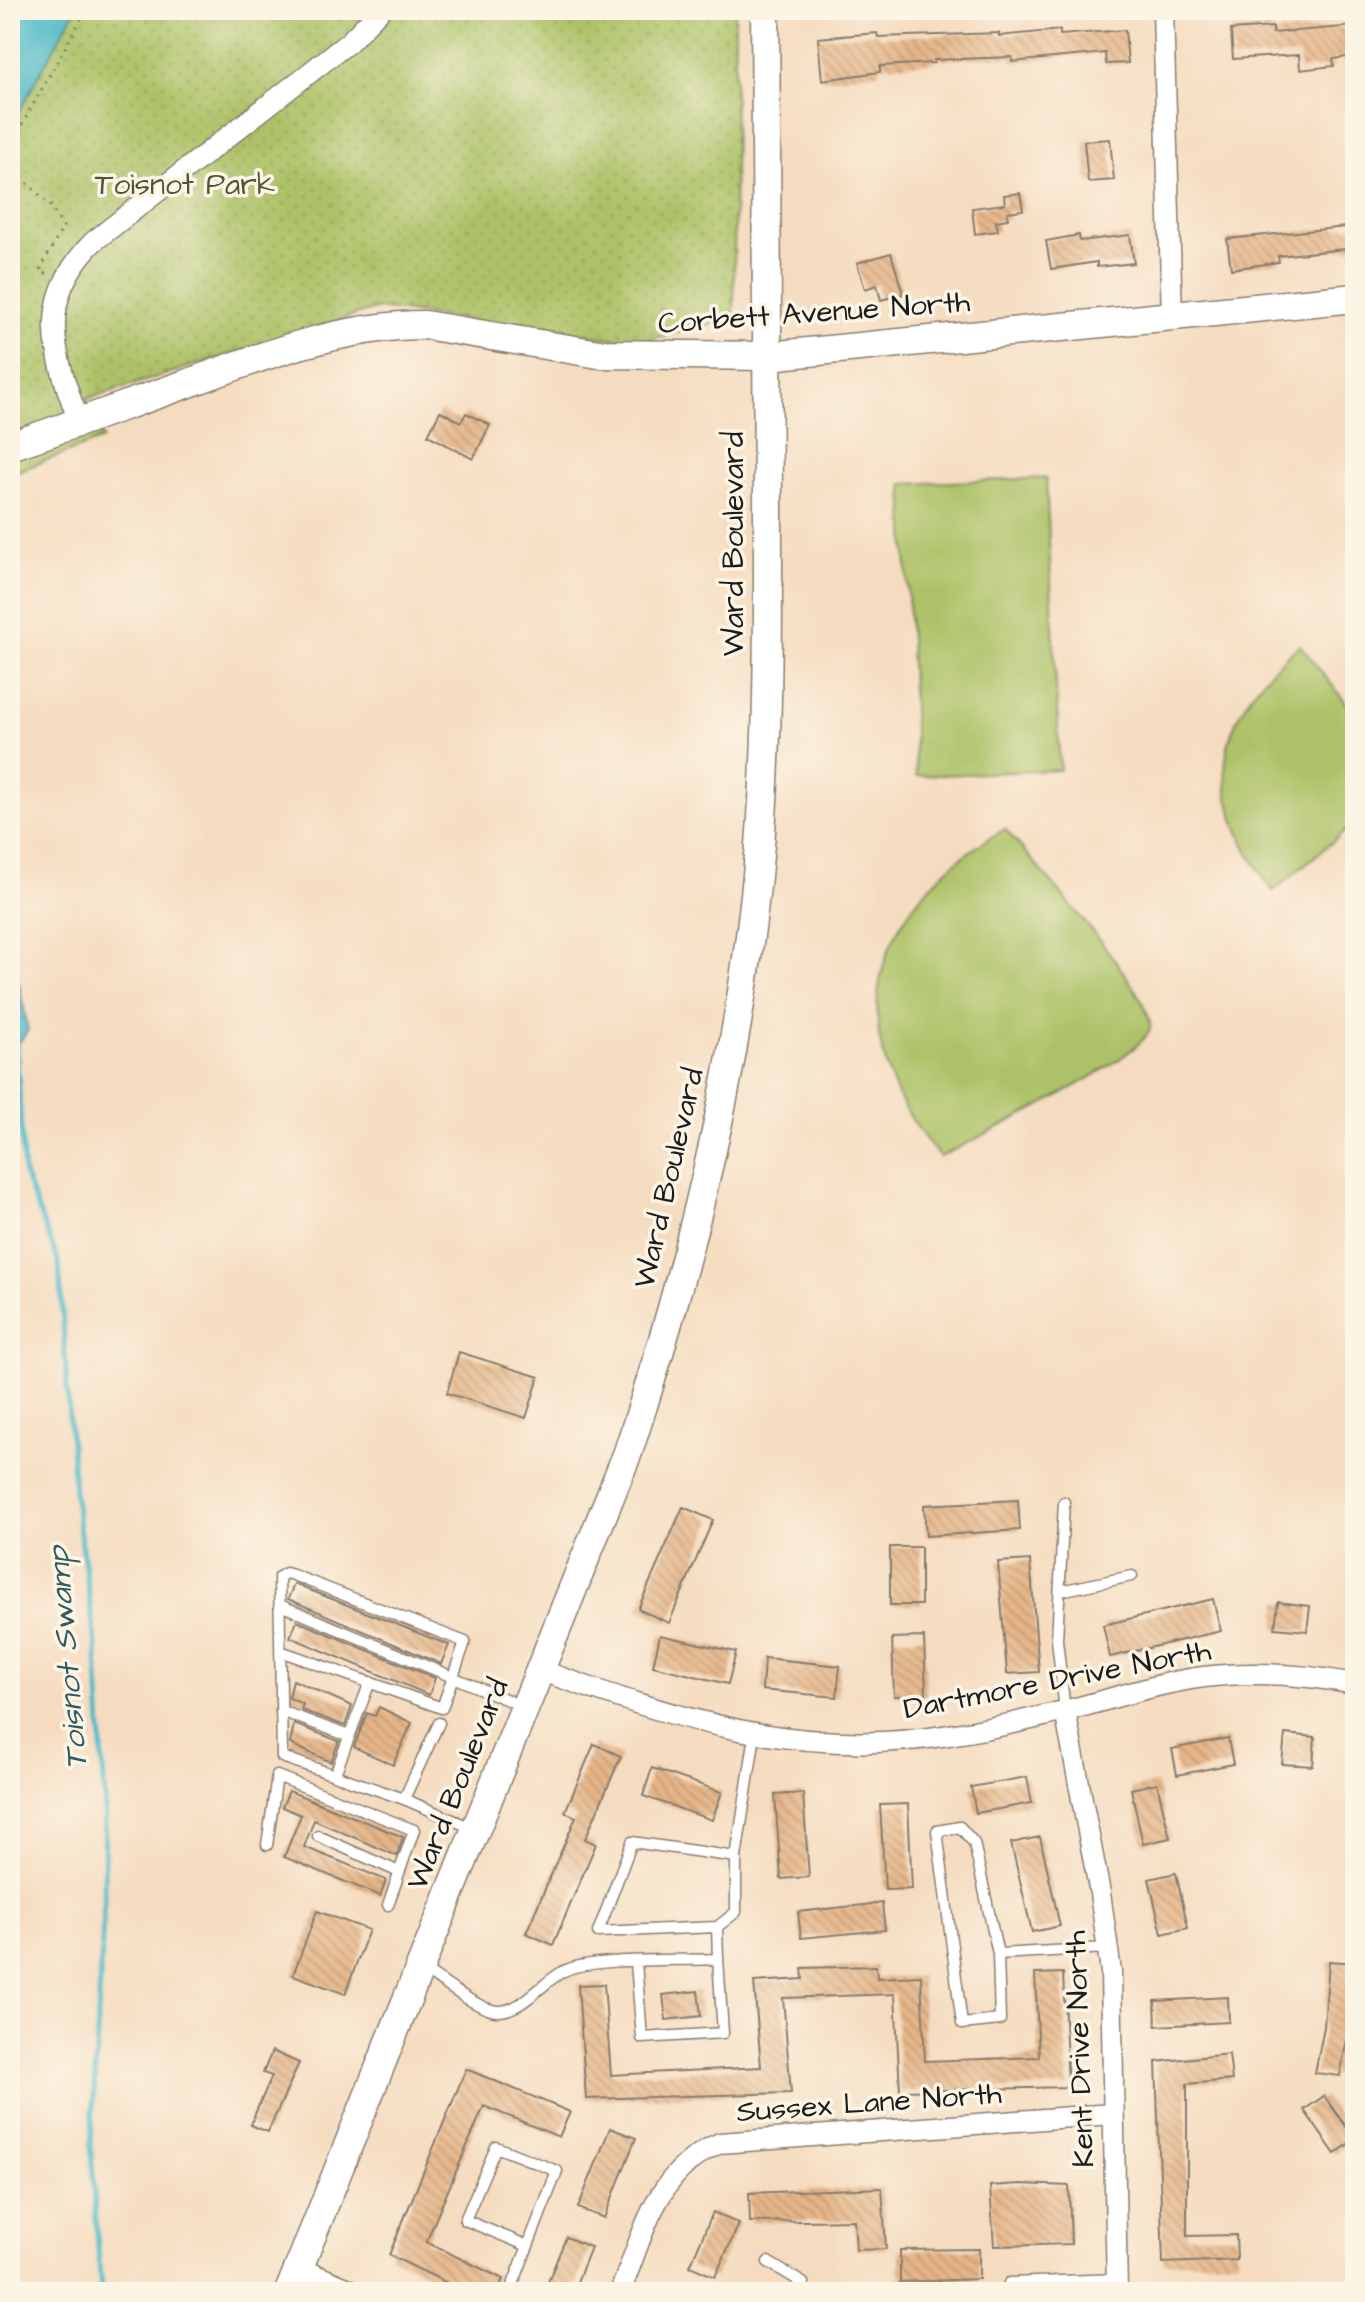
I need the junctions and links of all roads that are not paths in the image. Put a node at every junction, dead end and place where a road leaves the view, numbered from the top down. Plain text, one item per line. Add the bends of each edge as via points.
1 (380, 10) edge
2 (765, 10) edge
3 (1163, 10) edge
4 (1355, 298) edge
5 (1172, 317) junction
6 (768, 356) junction
7 (79, 422) junction
8 (10, 446) edge
9 (1064, 1502) dead end
10 (1132, 1576) dead end
11 (1060, 1591) junction
12 (280, 1605) junction
13 (280, 1651) junction
14 (540, 1670) junction
15 (454, 1676) junction
16 (370, 1682) junction
17 (1355, 1684) edge
18 (525, 1707) junction
19 (281, 1711) junction
20 (1065, 1711) junction
21 (439, 1723) dead end
22 (755, 1735) junction
23 (349, 1736) junction
24 (282, 1757) junction
25 (335, 1774) junction
26 (277, 1776) junction
27 (404, 1799) junction
28 (476, 1829) junction
29 (318, 1836) dead end
30 (267, 1845) dead end
31 (736, 1857) junction
32 (399, 1872) junction
33 (388, 1905) dead end
34 (717, 1927) junction
35 (1108, 1948) junction
36 (998, 1954) junction
37 (718, 1959) junction
38 (636, 1963) junction
39 (420, 1967) junction
40 (1112, 2114) junction
41 (528, 2246) junction
42 (768, 2262) dead end
43 (294, 2280) edge
44 (1009, 2283) dead end
45 (1117, 2285) edge
46 (356, 2292) edge
47 (510, 2292) edge
48 (620, 2292) edge
49 (800, 2292) edge

1 - 7 street via 349,42 73,263 62,284 54,336
2 - 6 main road, Ward Boulevard
3 - 5 street
4 - 5 main road, Corbett Avenue North
5 - 6 main road, Corbett Avenue North
6 - 7 main road, Corbett Avenue North via 599,354 401,325 297,346
6 - 14 main road, Ward Boulevard via 765,765 734,1042 710,1169 656,1367 628,1452
7 - 8 main road, Corbett Avenue North
9 - 11 lane
10 - 11 lane
11 - 20 lane via 1057,1640
12 - 13 lane
12 - 15 lane
12 - 15 lane via 279,1577 286,1573 465,1642
13 - 16 lane
13 - 19 lane
14 - 18 main road, Ward Boulevard
14 - 22 street, Dartmore Drive North via 653,1711
15 - 16 lane via 442,1708
15 - 18 lane
16 - 23 lane
17 - 20 street, Dartmore Drive North via 1281,1676 1204,1677
18 - 28 main road, Ward Boulevard
19 - 23 lane
19 - 24 lane
20 - 22 street, Dartmore Drive North via 947,1736 876,1742
20 - 35 street, Kent Drive North
21 - 27 lane
22 - 31 lane
23 - 25 lane
24 - 25 lane
24 - 26 lane
25 - 27 lane
26 - 30 lane
26 - 32 lane via 414,1830
27 - 28 lane
28 - 39 main road, Ward Boulevard
29 - 32 lane
31 - 34 lane via 736,1912
31 - 34 lane via 632,1842 598,1932
32 - 33 lane
34 - 37 lane
35 - 36 lane
35 - 40 street, Kent Drive North
36 - 36 lane via 1000,2020 962,2024 937,1831 960,1827 974,1843
37 - 38 lane
37 - 38 lane via 723,2033 642,2038
38 - 39 lane via 577,1966 500,2011 491,2011
39 - 43 main road, Ward Boulevard
40 - 45 street, Kent Drive North
40 - 48 street, Sussex Lane North via 720,2143 688,2159 667,2184
41 - 41 lane via 557,2171 496,2147 465,2220
41 - 47 lane
42 - 49 lane via 803,2283
43 - 46 street
44 - 45 lane

